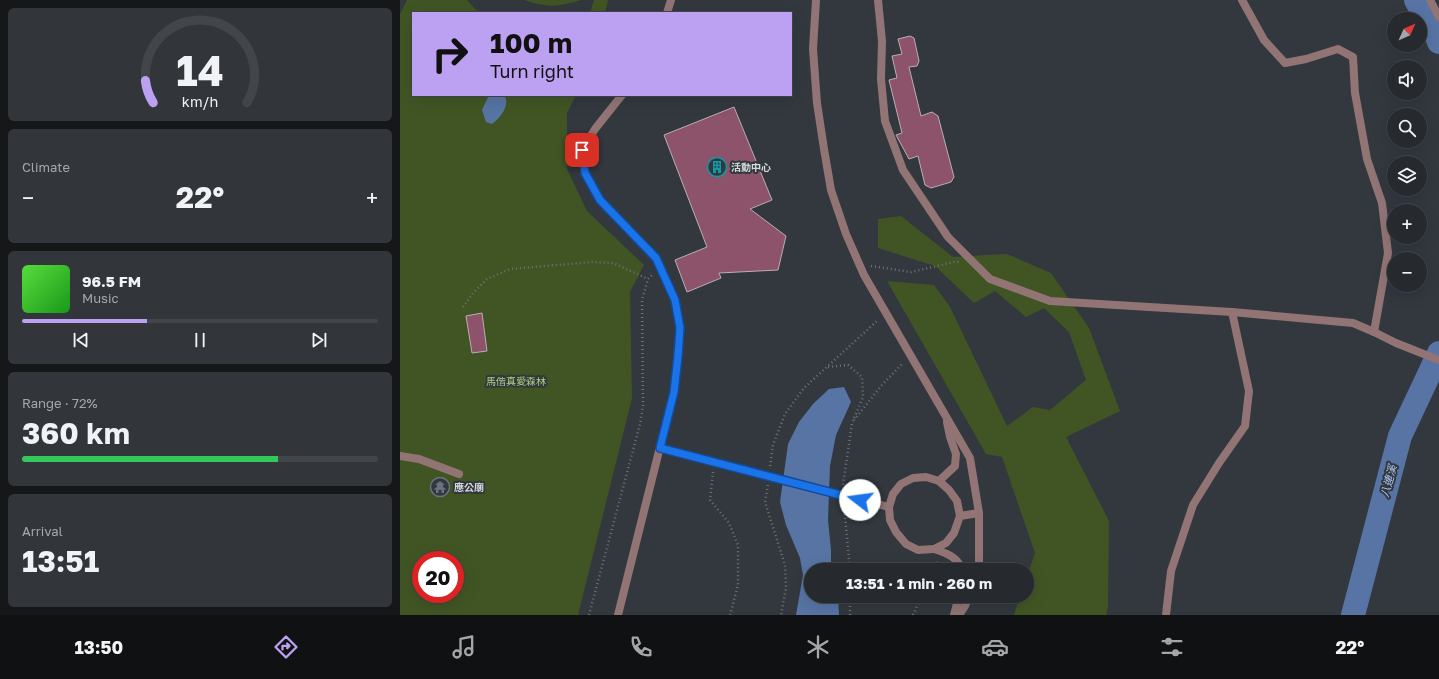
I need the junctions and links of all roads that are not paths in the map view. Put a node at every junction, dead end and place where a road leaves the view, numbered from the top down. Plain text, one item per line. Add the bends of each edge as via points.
1 (671, 0) edge
2 (816, 0) edge
3 (878, 0) edge
4 (1242, 0) edge
5 (1430, 0) edge
6 (667, 12) edge
7 (1439, 17) edge
8 (621, 96) edge
9 (1232, 312) junction
10 (1374, 332) junction
11 (1439, 360) edge
12 (944, 414) junction
13 (660, 448) junction
14 (400, 456) edge
15 (459, 474) dead end
16 (939, 481) junction
17 (889, 507) junction
18 (979, 513) junction
19 (960, 516) junction
20 (934, 549) junction
21 (960, 563) edge
22 (979, 563) edge
23 (957, 603) edge
24 (966, 603) edge
25 (618, 615) edge
26 (954, 615) edge
27 (959, 615) edge
28 (1166, 615) edge

1 - 6 lane
2 - 12 lane via 814,49 817,103 832,190 846,234 864,275
3 - 9 lane via 885,121 903,170 948,237 990,279 1050,301
4 - 10 lane via 1264,40 1285,63 1338,49 1353,58 1367,160 1382,203 1388,253
5 - 7 lane
8 - 13 lane via 582,150 585,173 600,200 656,258 675,300 680,328 674,392
9 - 10 lane via 1353,324
9 - 28 lane via 1249,391 1245,426 1193,506 1171,571
10 - 11 lane
12 - 16 lane via 956,454 955,466
12 - 18 lane via 970,458
13 - 17 lane, bridge
13 - 25 lane
14 - 15 lane via 419,459
16 - 17 lane via 926,477 913,478 901,484 893,494
16 - 19 lane via 957,501
17 - 20 lane via 890,520 906,544 918,550
18 - 19 lane
18 - 22 lane
19 - 20 lane via 954,533 946,543
20 - 21 lane via 947,553
23 - 26 lane
24 - 27 lane

